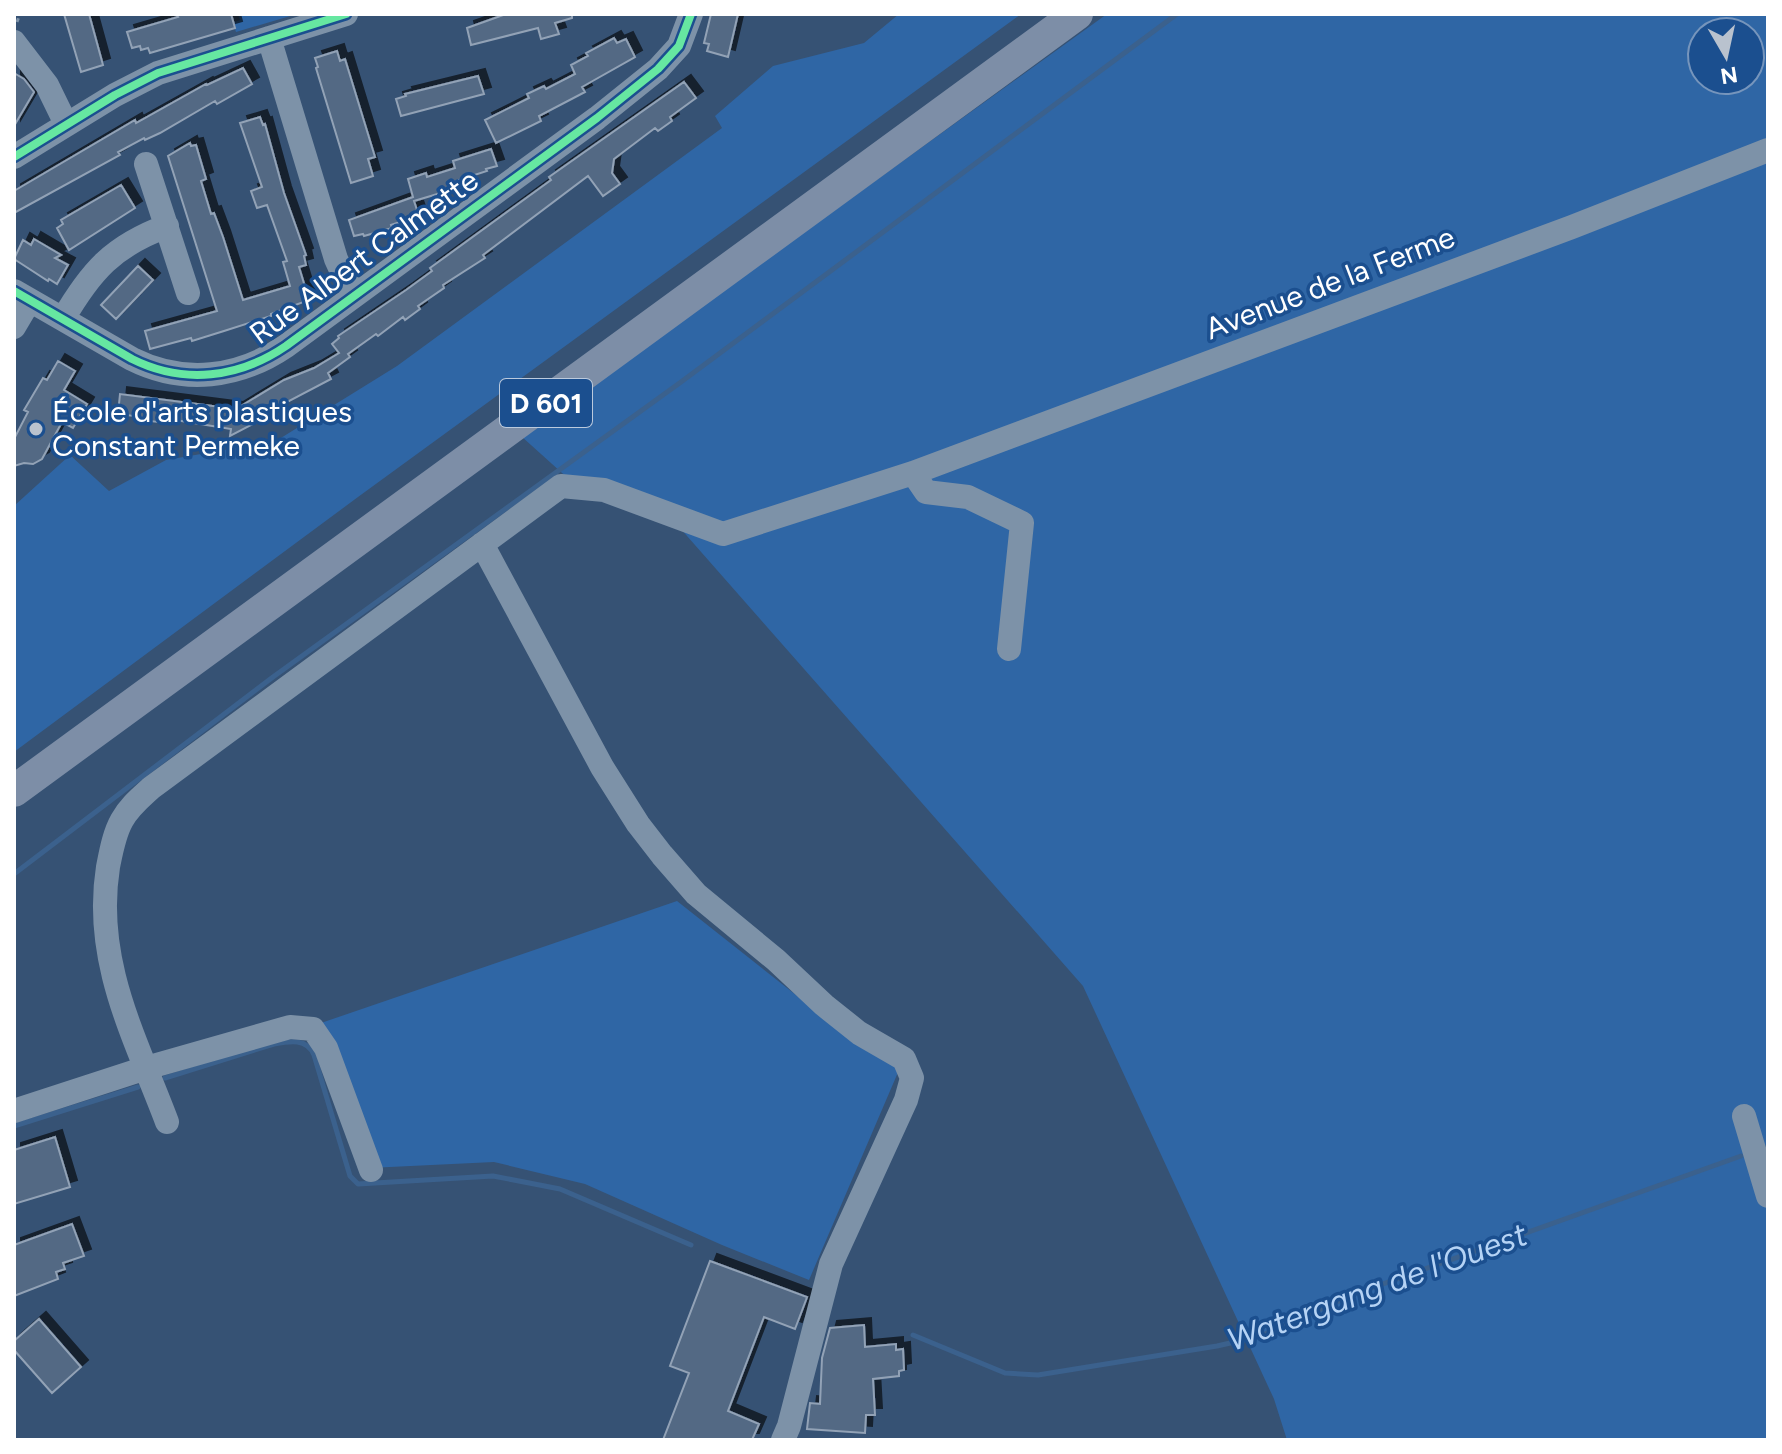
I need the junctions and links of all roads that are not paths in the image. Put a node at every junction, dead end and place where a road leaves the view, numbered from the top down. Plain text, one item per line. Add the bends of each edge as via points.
1 (346, 14) edge
2 (691, 14) edge
3 (1051, 14) edge
4 (1077, 14) edge
5 (269, 38) junction
6 (14, 42) edge
7 (66, 124) junction
8 (1768, 150) edge
9 (14, 157) edge
10 (146, 164) dead end
11 (167, 226) junction
12 (188, 293) dead end
13 (357, 294) junction
14 (22, 296) edge
15 (63, 319) junction
16 (14, 327) edge
17 (913, 473) junction
18 (482, 544) junction
19 (1009, 649) dead end
20 (14, 773) edge
21 (14, 791) edge
22 (146, 1068) junction
23 (14, 1111) edge
24 (1744, 1116) dead end
25 (167, 1122) dead end
26 (371, 1170) dead end
27 (1768, 1196) edge
28 (783, 1440) edge

1 - 5 street
2 - 13 street, Rue Albert Calmette via 679,46 658,69
3 - 20 main road, D 601
4 - 21 main road, D 601
5 - 7 street via 158,73
5 - 13 street via 339,267
6 - 7 street via 47,85
7 - 9 street
8 - 17 street, Avenue de la Ferme
10 - 11 street
11 - 12 street
11 - 15 street via 132,240 94,271
13 - 15 street, Rue Albert Calmette via 265,360 210,375 151,368
14 - 15 street, Rue Albert Calmette
14 - 16 street
17 - 18 street, Avenue de la Ferme via 723,534 604,490 561,486
17 - 19 street via 926,492 968,497 1022,523
18 - 22 street, Avenue de la Ferme via 151,788 122,820 104,890 105,943
18 - 28 street via 602,767 662,855 696,894 824,1005 908,1064 909,1093 836,1251
22 - 23 street
22 - 25 street, Avenue de la Ferme
22 - 26 street via 290,1027 313,1029 326,1048
24 - 27 street

